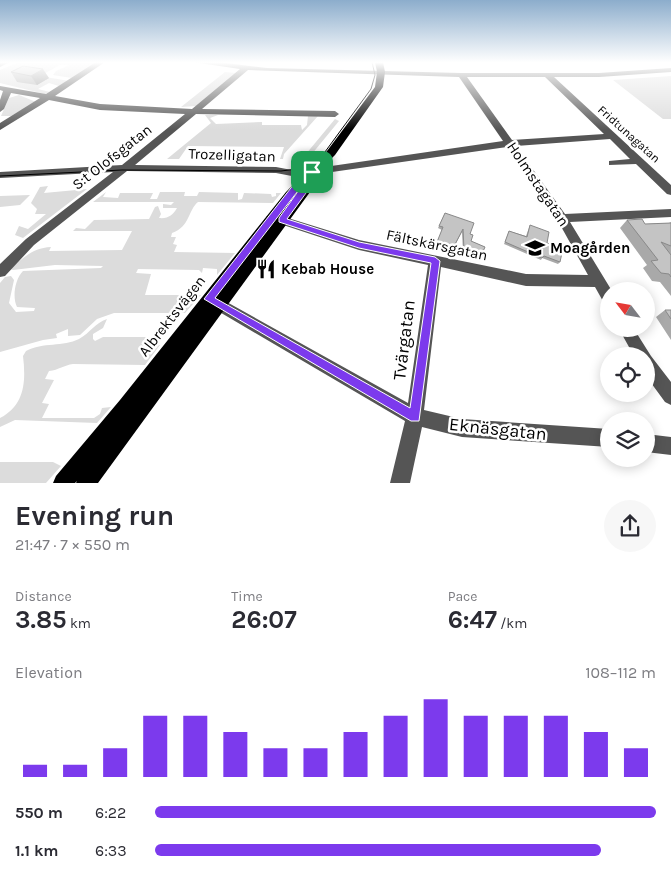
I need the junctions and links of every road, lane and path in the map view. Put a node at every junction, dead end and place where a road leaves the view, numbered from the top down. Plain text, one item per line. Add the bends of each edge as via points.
1 (67, 85) edge
2 (226, 85) edge
3 (379, 85) edge
4 (469, 85) edge
5 (557, 85) edge
6 (3, 88) edge
7 (46, 98) junction
8 (0, 109) edge
9 (195, 111) junction
10 (335, 114) dead end
11 (16, 117) junction
12 (0, 118) edge
13 (0, 127) edge
14 (611, 136) junction
15 (511, 144) junction
16 (640, 161) junction
17 (614, 163) dead end
18 (124, 168) junction
19 (312, 172) junction
20 (0, 175) edge
21 (671, 191) edge
22 (671, 213) edge
23 (562, 218) junction
24 (277, 219) junction
25 (435, 261) junction
26 (0, 272) edge
27 (599, 281) joint
28 (214, 302) junction
29 (655, 374) edge
30 (671, 396) edge
31 (415, 417) junction
32 (600, 437) edge
33 (655, 445) edge
34 (671, 446) edge
35 (62, 483) edge
36 (86, 483) edge
37 (400, 483) edge

1 - 7 street
2 - 9 street, S:t Olofsgatan
3 - 19 main road, Albrektsvägen via 325,161
4 - 15 street, Holmstagatan
5 - 14 street, Fridtunagatan
6 - 7 street
6 - 8 street via 7,94
7 - 9 street via 100,107
7 - 11 street
9 - 10 street
9 - 18 street, S:t Olofsgatan
11 - 12 street
11 - 13 street
14 - 15 street, Trozelligatan
14 - 16 street, Fridtunagatan
15 - 19 street, Trozelligatan
15 - 23 street, Holmstagatan
16 - 17 street
16 - 21 street, Fridtunagatan
18 - 19 street, Trozelligatan
18 - 20 street, Trozelligatan
18 - 26 street, S:t Olofsgatan via 30,242
19 - 24 main road, Albrektsvägen via 297,186
22 - 23 street
23 - 27 street, Holmstagatan
24 - 25 street, Fältskärsgatan via 359,245
24 - 28 main road, Albrektsvägen
25 - 27 street, Fältskärsgatan via 537,282
25 - 31 street, Tvärgatan
28 - 31 street, Eknäsgatan
28 - 35 main road, Albrektsvägen
28 - 36 main road, Albrektsvägen
29 - 30 street
31 - 32 street, Eknäsgatan via 462,428
31 - 37 street, Tvärgatan
33 - 34 street

